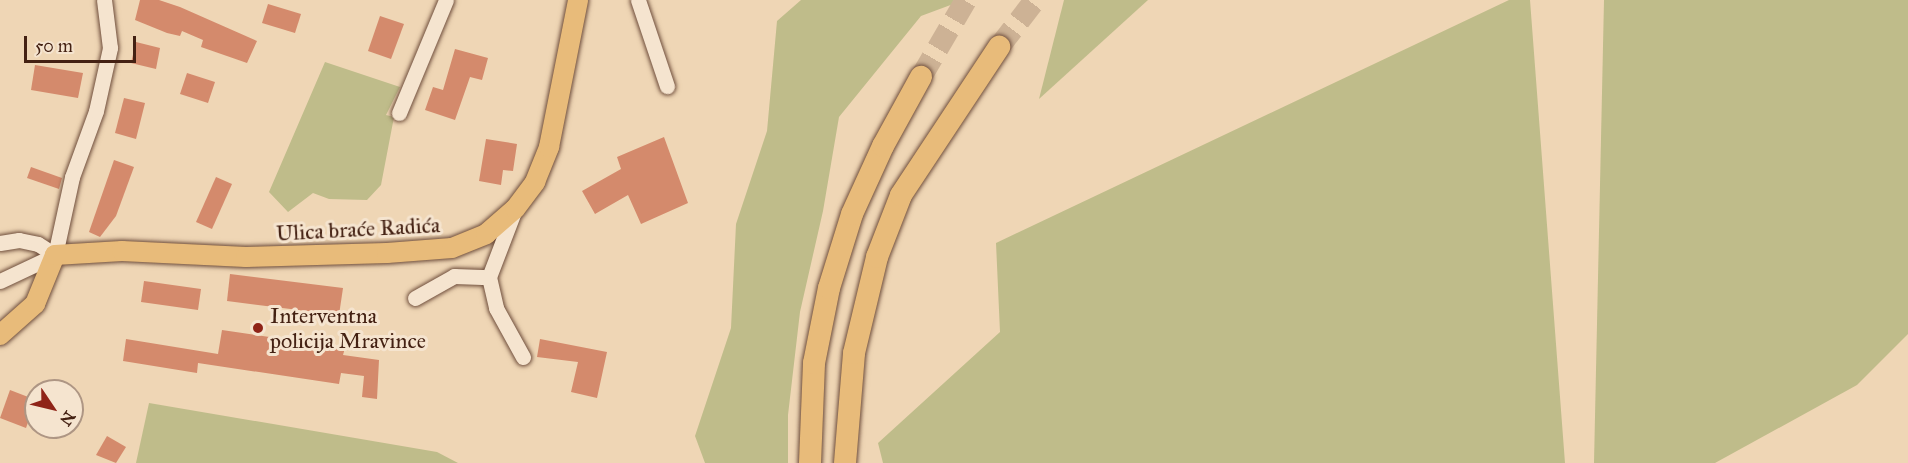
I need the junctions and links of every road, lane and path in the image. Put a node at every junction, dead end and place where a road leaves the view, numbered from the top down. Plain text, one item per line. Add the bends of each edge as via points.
1 (104, 0) edge
2 (446, 0) edge
3 (578, 0) edge
4 (638, 0) edge
5 (999, 47) tunnel mouth
6 (921, 77) tunnel mouth
7 (667, 86) dead end
8 (399, 113) dead end
9 (516, 208) junction
10 (0, 243) edge
11 (55, 255) junction
12 (489, 277) junction
13 (0, 281) edge
14 (415, 298) dead end
15 (0, 335) edge
16 (523, 357) dead end
17 (810, 463) edge
18 (845, 463) edge

1 - 11 street via 110,48 96,111 72,177
2 - 8 street
3 - 9 main road, Ulica braće Radića via 549,147 535,182
4 - 7 street
5 - 18 highway via 901,195 877,257 854,353
6 - 17 highway via 852,214 829,288 814,363
9 - 11 main road, Ulica braće Radića via 486,234 452,248 222,256 122,251
9 - 12 street
10 - 11 street via 19,240 38,244
11 - 13 street
11 - 15 main road via 35,304 15,326
12 - 14 street via 454,276
12 - 16 street via 496,308

